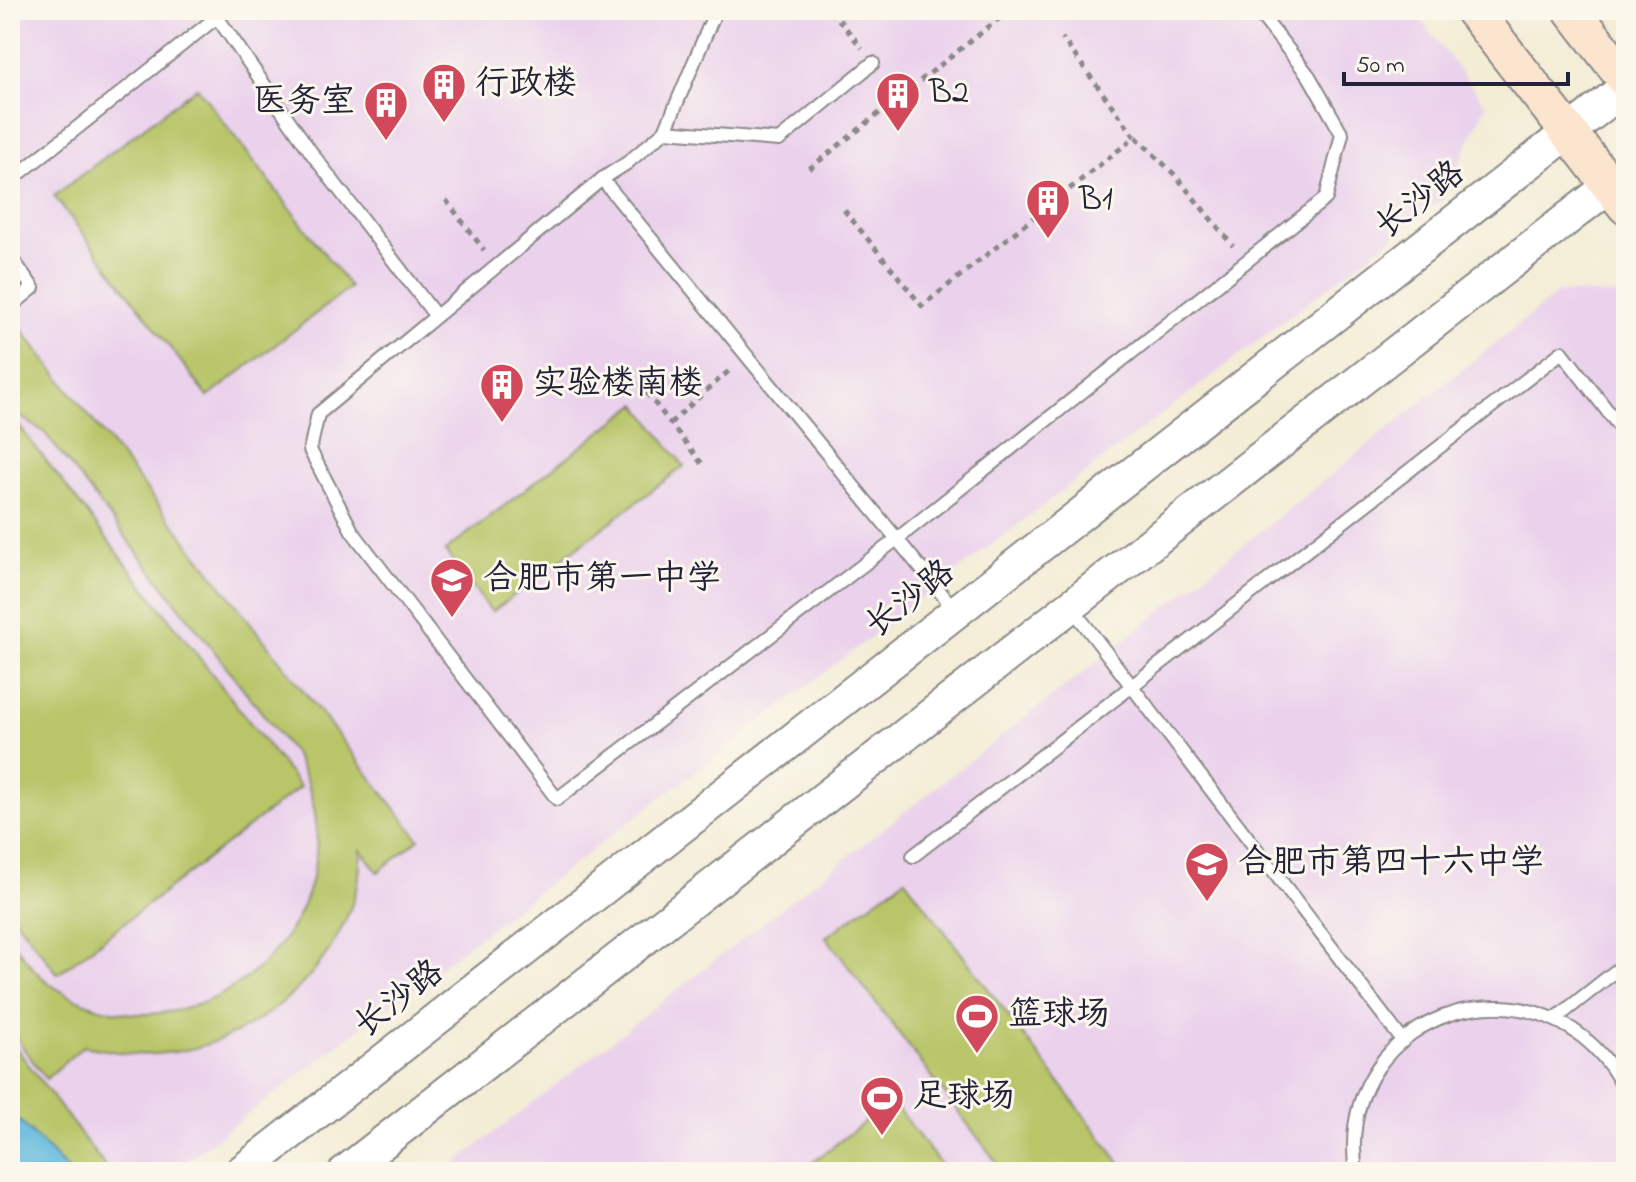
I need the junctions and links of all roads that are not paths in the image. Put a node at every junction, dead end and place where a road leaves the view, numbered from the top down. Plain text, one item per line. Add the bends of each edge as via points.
1 (716, 10) edge
2 (1257, 10) edge
3 (1473, 10) edge
4 (1572, 10) edge
5 (221, 13) edge
6 (873, 63) road end
7 (1626, 80) edge
8 (1626, 87) edge
9 (665, 131) junction
10 (1569, 133) junction
11 (602, 179) junction
12 (10, 181) edge
13 (1621, 188) edge
14 (10, 256) edge
15 (10, 307) edge
16 (435, 315) junction
17 (1626, 435) edge
18 (897, 539) junction
19 (1071, 606) junction
20 (957, 612) junction
21 (1132, 686) junction
22 (913, 856) dead end
23 (1626, 963) edge
24 (1555, 1019) junction
25 (1403, 1041) junction
26 (1626, 1092) edge
27 (241, 1172) edge
28 (345, 1172) edge
29 (1356, 1172) edge

1 - 9 lane
2 - 18 lane via 1309,76 1342,134 1326,198
3 - 10 main road
4 - 7 main road
5 - 12 lane
5 - 16 lane via 313,155
6 - 9 lane via 779,140
8 - 10 street, 长沙路
9 - 11 lane
10 - 13 main road
10 - 20 street, 长沙路
11 - 16 lane
11 - 18 lane
13 - 19 street
14 - 15 lane via 33,288
16 - 18 lane via 318,414 310,450 352,531 557,799
17 - 21 lane via 1562,352
18 - 20 lane
19 - 21 lane
19 - 28 street
20 - 27 street, 长沙路
21 - 22 lane
21 - 25 lane
23 - 24 lane
24 - 25 lane via 1509,1006 1461,1010
24 - 26 lane via 1595,1046
25 - 29 lane via 1385,1058 1362,1097 1353,1142

